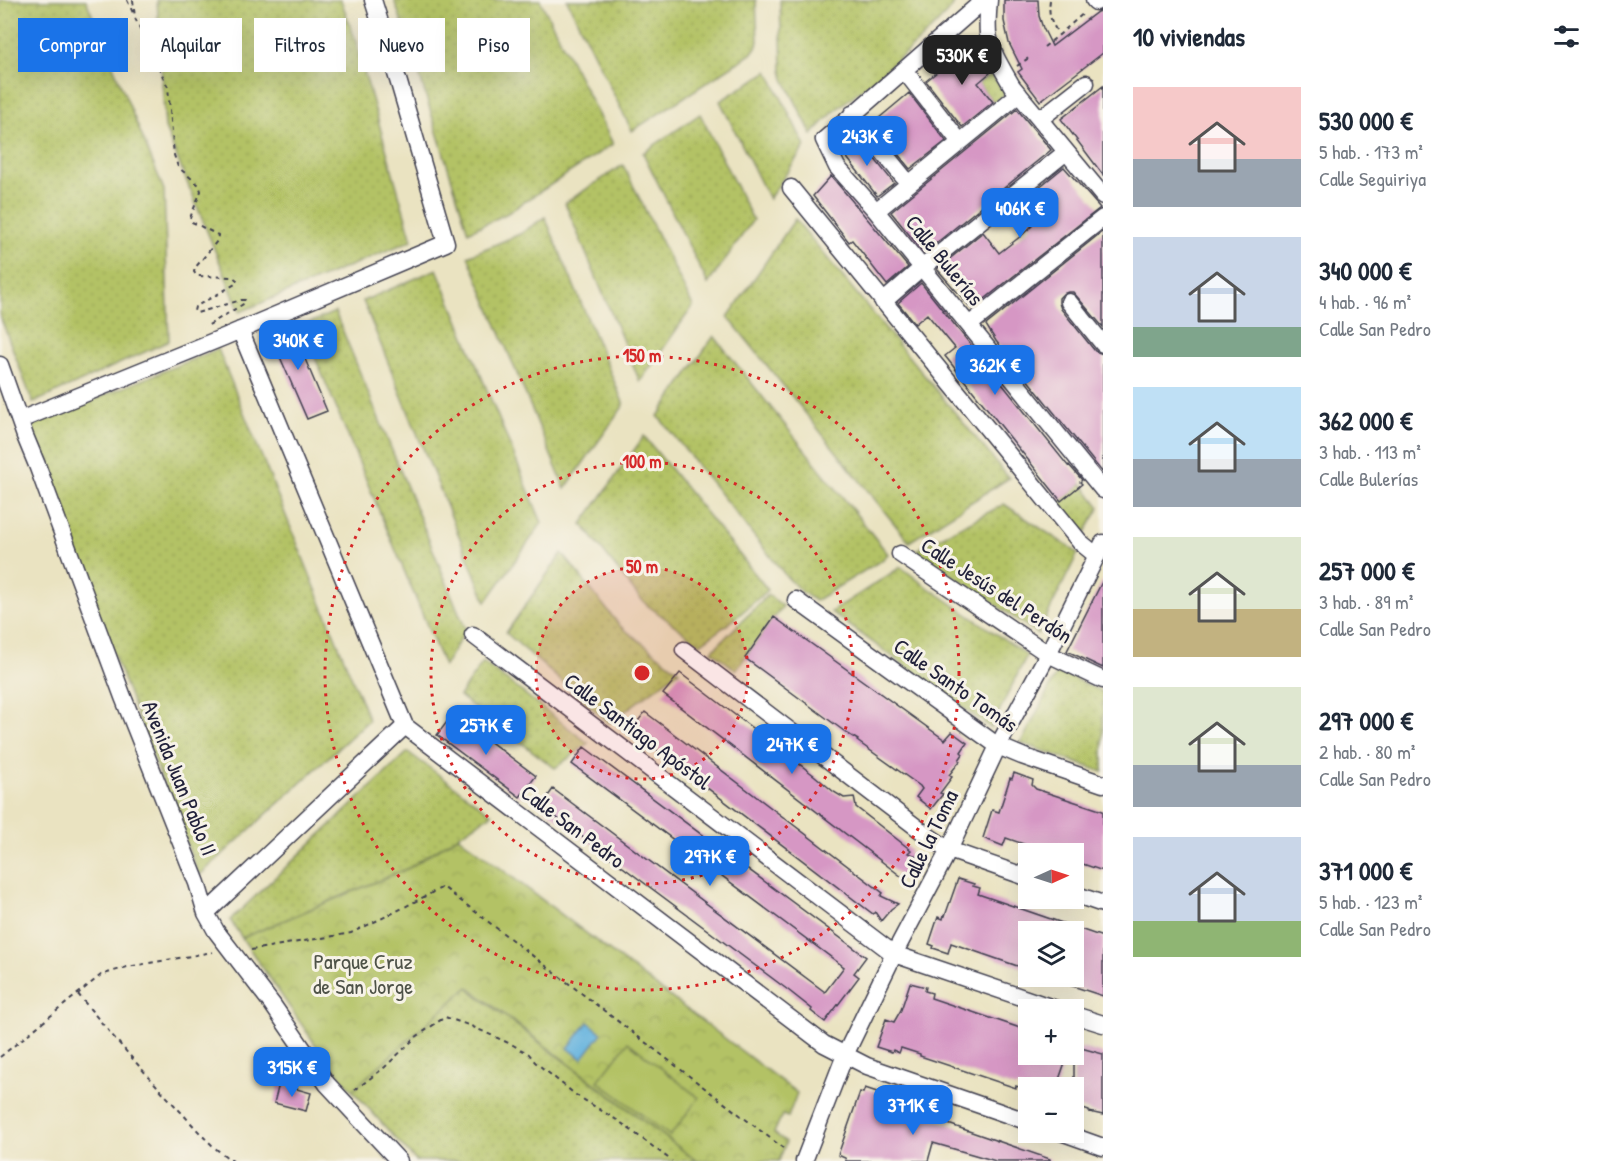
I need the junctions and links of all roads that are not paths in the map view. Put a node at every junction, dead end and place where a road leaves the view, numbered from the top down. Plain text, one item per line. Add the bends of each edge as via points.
1 (373, 0) edge
2 (986, 0) edge
3 (904, 70) junction
4 (1086, 83) dead end
5 (1020, 94) junction
6 (852, 114) junction
7 (1040, 119) junction
8 (960, 142) junction
9 (1066, 152) junction
10 (909, 184) junction
11 (791, 188) dead end
12 (1103, 196) edge
13 (876, 211) junction
14 (1103, 218) edge
15 (922, 268) junction
16 (883, 302) junction
17 (1069, 302) dead end
18 (969, 325) junction
19 (240, 330) junction
20 (1103, 344) edge
21 (0, 366) edge
22 (20, 420) junction
23 (1103, 490) edge
24 (1100, 549) edge
25 (900, 554) dead end
26 (796, 600) dead end
27 (473, 635) dead end
28 (684, 650) dead end
29 (1048, 654) junction
30 (1103, 680) edge
31 (405, 726) junction
32 (998, 746) junction
33 (1103, 784) edge
34 (949, 850) junction
35 (1018, 874) edge
36 (1084, 897) edge
37 (1103, 904) edge
38 (206, 913) junction
39 (894, 954) junction
40 (1027, 999) edge
41 (1084, 1018) edge
42 (1103, 1024) edge
43 (845, 1055) junction
44 (1018, 1118) edge
45 (1084, 1140) edge
46 (1103, 1147) edge
47 (399, 1161) edge
48 (804, 1161) edge

1 - 19 street via 446,243
2 - 3 street
2 - 5 street via 988,34 995,55
3 - 6 street
3 - 8 street
4 - 7 street
5 - 7 street
5 - 8 street
6 - 10 street
6 - 13 street, Calle Bulerías via 824,140 837,166
7 - 9 street
8 - 10 street
9 - 12 street
9 - 15 street
10 - 13 street
11 - 16 street
13 - 15 street, Calle Bulerías
14 - 18 street
15 - 16 street
15 - 18 street, Calle Bulerías
16 - 24 street via 1080,542
17 - 20 street
18 - 23 street, Calle Bulerías
19 - 22 street
19 - 31 street
21 - 22 street, Avenida Juan Pablo II
22 - 38 street, Avenida Juan Pablo II
24 - 29 street, Calle la Toma
25 - 29 street, Calle Jesús del Perdón
26 - 32 street, Calle Santo Tomás
27 - 39 street, Calle Santiago Apóstol
28 - 34 street
29 - 30 street, Calle Jesús del Perdón
29 - 32 street, Calle la Toma
31 - 38 street
31 - 43 street, Calle San Pedro via 824,1044
32 - 33 street, Calle Santo Tomás
32 - 34 street, Calle la Toma
34 - 35 street
34 - 39 street, Calle la Toma
36 - 37 street
38 - 47 street, Avenida Juan Pablo II via 327,1084
39 - 40 street, Calle Santiago Apóstol
39 - 43 street, Calle la Toma
41 - 42 street
43 - 44 street, Calle San Pedro
43 - 48 street, Calle la Toma
45 - 46 street

